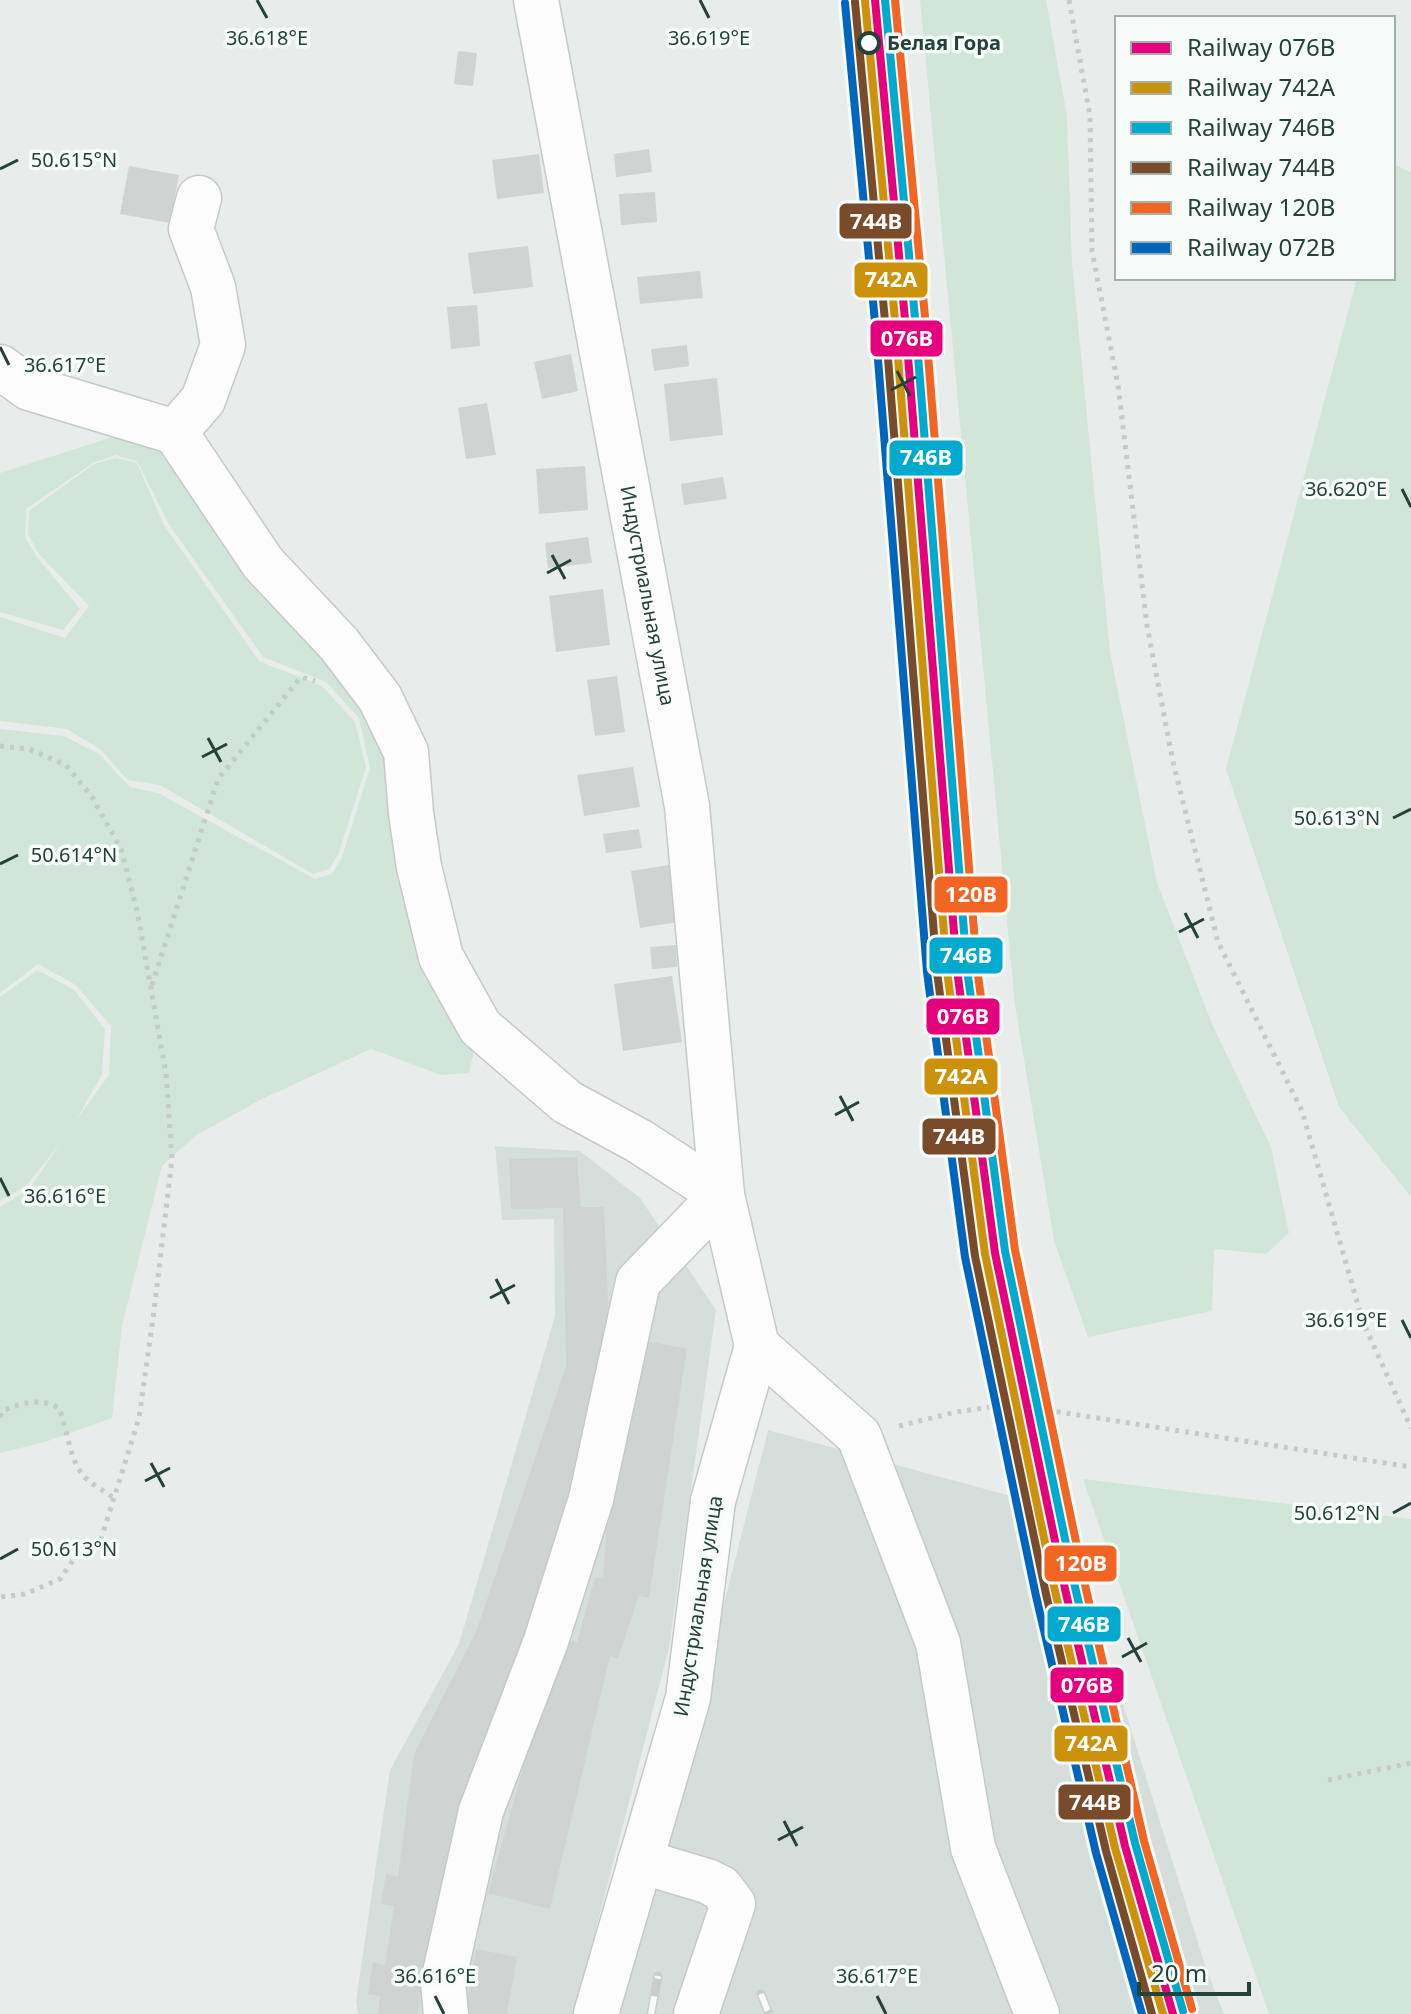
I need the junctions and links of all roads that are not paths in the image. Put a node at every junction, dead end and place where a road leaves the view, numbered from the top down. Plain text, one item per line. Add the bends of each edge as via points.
1 (536, 0) edge
2 (199, 198) dead end
3 (0, 367) edge
4 (175, 432) junction
5 (722, 1195) junction
6 (757, 1346) junction
7 (640, 1861) junction
8 (446, 2014) edge
9 (596, 2014) edge
10 (696, 2014) edge
11 (1037, 2014) edge

1 - 5 street, Индустриальная улица via 687,806
2 - 4 street via 191,229 213,287 223,345 203,400
3 - 4 street via 29,388
4 - 5 street via 263,563 339,644 380,698 406,752 419,867 441,957 480,1027 567,1102
5 - 6 street, Индустриальная улица
5 - 8 street via 638,1282 591,1499 546,1641 481,1811 443,1982
6 - 7 street, Индустриальная улица via 713,1501 688,1698
6 - 11 street via 859,1436 938,1643 973,1848
7 - 9 street, Индустриальная улица
7 - 10 street via 707,1881 721,1888 733,1904

